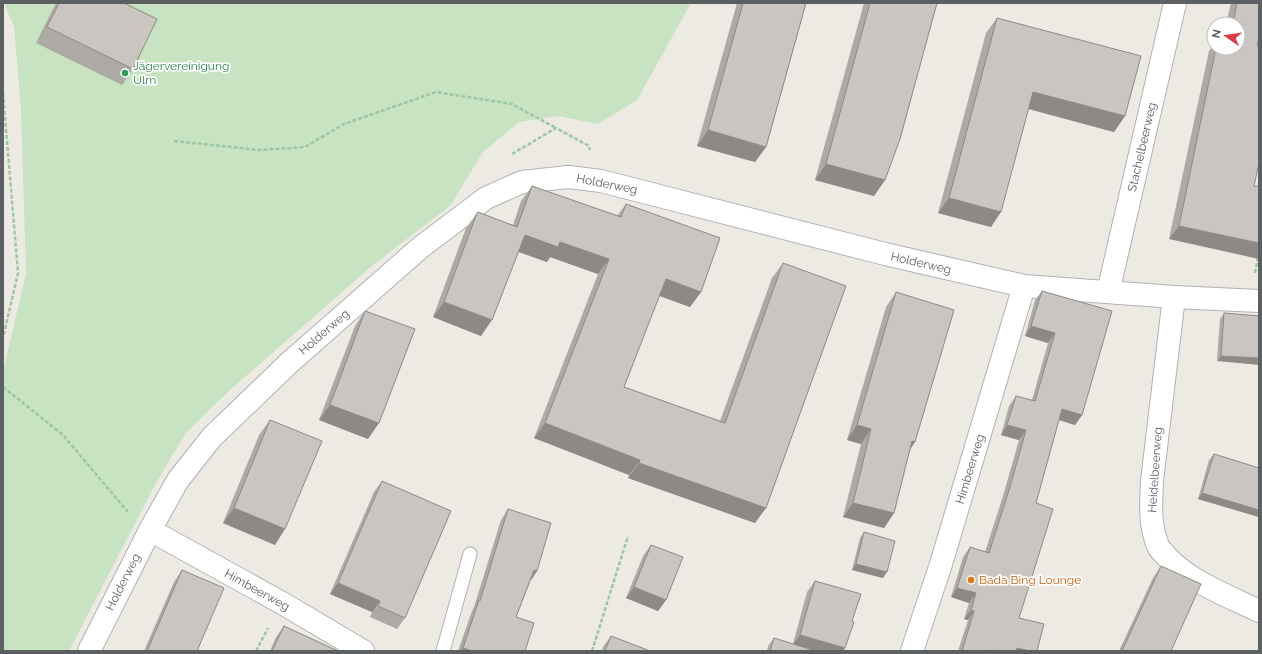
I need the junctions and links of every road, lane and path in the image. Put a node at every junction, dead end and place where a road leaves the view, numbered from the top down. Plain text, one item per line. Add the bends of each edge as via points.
1 (1175, 3) edge
2 (3, 93) edge
3 (556, 128) dead end
4 (174, 141) dead end
5 (1024, 286) junction
6 (1108, 292) junction
7 (1174, 297) junction
8 (1259, 301) edge
9 (3, 338) edge
10 (3, 387) edge
11 (150, 530) junction
12 (628, 536) dead end
13 (470, 554) dead end
14 (1259, 612) edge
15 (89, 651) edge
16 (362, 651) edge
17 (443, 651) edge
18 (592, 651) edge
19 (912, 651) edge

1 - 6 street, Stachelbeerweg
2 - 9 path via 18,273
3 - 4 path via 512,104 436,92 344,124 305,148 259,150
5 - 6 street, Holderweg
5 - 11 street, Holderweg via 885,254 601,181 568,177 522,182 486,198 421,247 289,363 212,437 178,480
5 - 19 street, Himbeerweg via 941,564
6 - 7 street, Holderweg
7 - 8 street, Holderweg
7 - 14 street, Heidelbeerweg via 1152,481 1150,509 1153,530 1160,549 1176,566 1199,582
10 - 11 path via 63,435 134,520
11 - 15 street, Holderweg
11 - 16 street, Himbeerweg
12 - 18 path
13 - 17 lane

